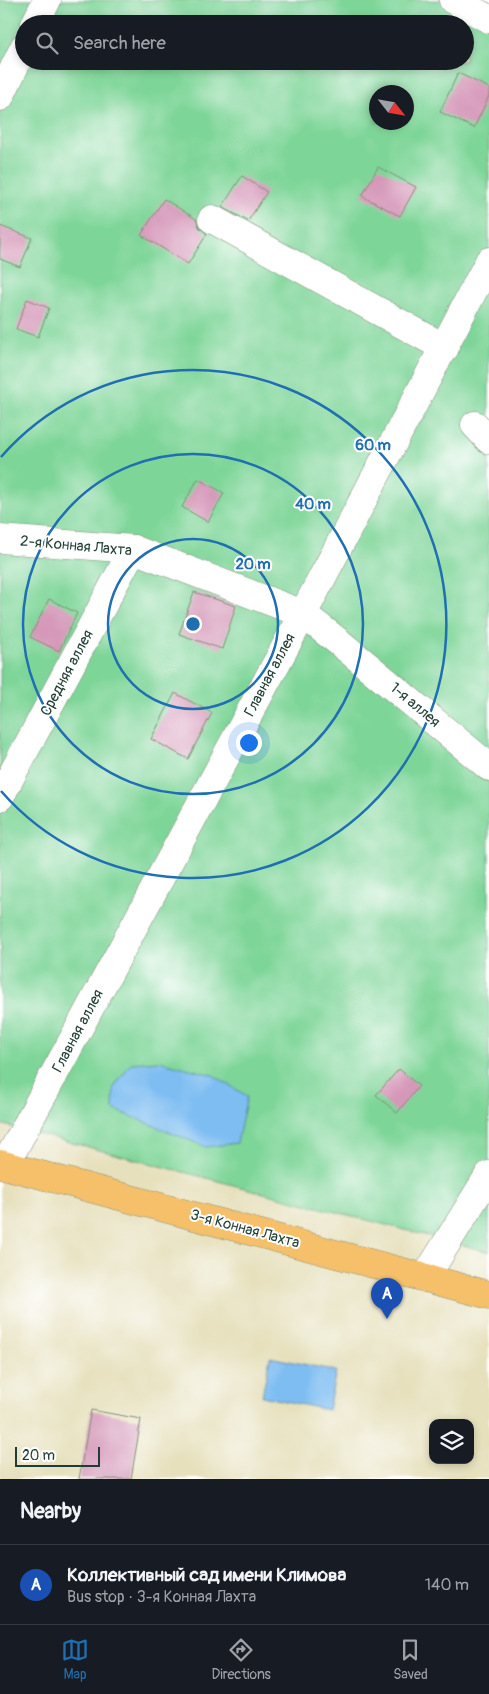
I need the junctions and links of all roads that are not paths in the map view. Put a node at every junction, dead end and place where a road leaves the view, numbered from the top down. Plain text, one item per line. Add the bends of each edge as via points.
1 (47, 0) edge
2 (453, 0) edge
3 (40, 15) edge
4 (489, 19) edge
5 (15, 65) edge
6 (0, 97) edge
7 (212, 219) dead end
8 (489, 261) edge
9 (445, 348) junction
10 (0, 539) edge
11 (133, 549) junction
12 (302, 614) junction
13 (340, 644) joint
14 (489, 767) edge
15 (0, 798) edge
16 (3, 1165) edge
17 (489, 1175) edge
18 (425, 1278) junction
19 (489, 1295) edge

1 - 3 lane
2 - 4 lane
5 - 6 lane
7 - 9 lane
8 - 9 lane, Главная аллея
9 - 12 lane, Главная аллея
10 - 11 lane, 2-я Конная Лахта
11 - 12 lane, 2-я Конная Лахта
11 - 15 lane, Средняя аллея
12 - 13 lane, 2-я Конная Лахта
12 - 16 lane, Главная аллея
13 - 14 lane, 1-я аллея
16 - 18 main road, 3-я Конная Лахта
17 - 18 lane
18 - 19 main road, 3-я Конная Лахта

